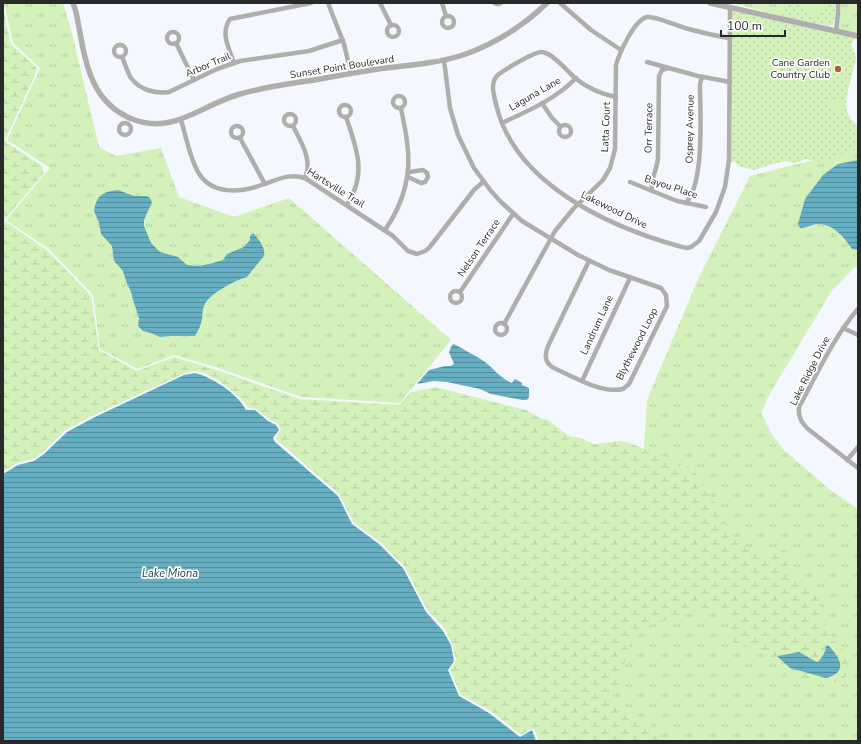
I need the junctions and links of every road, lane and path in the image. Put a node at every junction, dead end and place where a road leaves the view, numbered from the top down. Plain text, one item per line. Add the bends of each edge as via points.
1 (73, 3) edge
2 (311, 3) edge
3 (328, 3) edge
4 (380, 3) edge
5 (442, 3) edge
6 (494, 3) edge
7 (501, 3) edge
8 (547, 3) edge
9 (560, 3) edge
10 (710, 3) edge
11 (838, 3) edge
12 (730, 8) junction
13 (446, 16) dead end
14 (391, 25) dead end
15 (836, 31) junction
16 (858, 36) edge
17 (730, 38) junction
18 (342, 40) junction
19 (176, 43) dead end
20 (621, 50) junction
21 (122, 57) dead end
22 (444, 60) junction
23 (647, 62) dead end
24 (234, 63) junction
25 (668, 68) junction
26 (351, 74) junction
27 (702, 77) junction
28 (576, 78) junction
29 (194, 80) junction
30 (730, 82) junction
31 (616, 97) junction
32 (542, 103) junction
33 (401, 108) dead end
34 (346, 117) dead end
35 (181, 120) junction
36 (502, 123) junction
37 (293, 126) dead end
38 (560, 126) dead end
39 (240, 138) dead end
40 (305, 178) junction
41 (483, 182) junction
42 (630, 182) dead end
43 (265, 184) junction
44 (652, 191) junction
45 (686, 203) junction
46 (578, 204) junction
47 (347, 205) junction
48 (706, 208) dead end
49 (513, 214) junction
50 (385, 230) junction
51 (550, 238) junction
52 (589, 261) junction
53 (630, 278) junction
54 (460, 292) dead end
55 (858, 309) edge
56 (504, 324) dead end
57 (843, 328) junction
58 (858, 335) edge
59 (582, 380) junction
60 (858, 447) edge
61 (848, 460) junction
62 (858, 468) edge

1 - 35 street, Sunset Point Boulevard via 88,72 101,96 130,121 157,124
2 - 24 street via 230,19 224,33
3 - 18 street
4 - 14 street
5 - 13 street
6 - 7 street
8 - 22 street, Sunset Point Boulevard via 498,40 469,53
9 - 20 street via 591,30
10 - 12 street
11 - 15 street
12 - 15 street
12 - 17 street, Lakewood Drive
15 - 16 street
17 - 20 street, Latta Court via 647,17 636,25
17 - 30 street, Lakewood Drive
18 - 24 street, Arbor Trail via 309,51
18 - 26 street
19 - 29 street
20 - 31 street, Latta Court via 616,65
21 - 29 street, Arbor Trail via 131,78 140,86 155,92 169,92
22 - 26 street, Sunset Point Boulevard
22 - 41 street, Blythewood Loop via 450,108 458,134
23 - 25 street
24 - 29 street, Arbor Trail
25 - 27 street
25 - 44 street, Orr Terrace via 662,70 659,76 658,158
26 - 35 street, Sunset Point Boulevard via 237,95
27 - 30 street
27 - 45 street, Osprey Avenue via 698,168 695,185
28 - 31 street, Lakewood Drive via 594,90
28 - 32 street, Laguna Lane via 566,88
28 - 36 street, Lakewood Drive via 549,54 543,52 533,54 501,72 495,78 493,86
30 - 46 street, Lakewood Drive via 729,160 725,187 716,212 696,245 687,248 645,236
31 - 46 street, Latta Court via 613,162 603,180
32 - 36 street, Laguna Lane
32 - 38 street
33 - 50 street via 407,141 408,174 397,210
34 - 47 street via 356,145 359,165 357,184
35 - 43 street, Hartsville Trail via 197,170 205,181 217,188 230,191 250,190
36 - 46 street, Lakewood Drive via 514,147 531,168 548,184
37 - 40 street via 308,159 309,168
39 - 43 street
40 - 43 street, Hartsville Trail via 287,176
40 - 47 street, Hartsville Trail
41 - 49 street, Blythewood Loop
41 - 50 street, Hartsville Trail via 425,251 417,254 408,251
42 - 44 street, Bayou Place
44 - 45 street, Bayou Place
45 - 48 street, Bayou Place
46 - 51 street, Latta Court
47 - 50 street, Hartsville Trail
49 - 51 street, Blythewood Loop
49 - 54 street, Nelson Terrace
51 - 52 street, Blythewood Loop
51 - 56 street, Latta Court
52 - 53 street, Blythewood Loop
52 - 59 street, Blythewood Loop via 545,354 552,367
53 - 59 street, Landrum Lane
53 - 59 street, Blythewood Loop via 661,288 666,295 667,306 627,387 614,390
55 - 57 street, Lake Ridge Drive
57 - 58 street
57 - 61 street, Lake Ridge Drive via 799,407 798,415 808,429
60 - 61 street
61 - 62 street, Lake Ridge Drive

